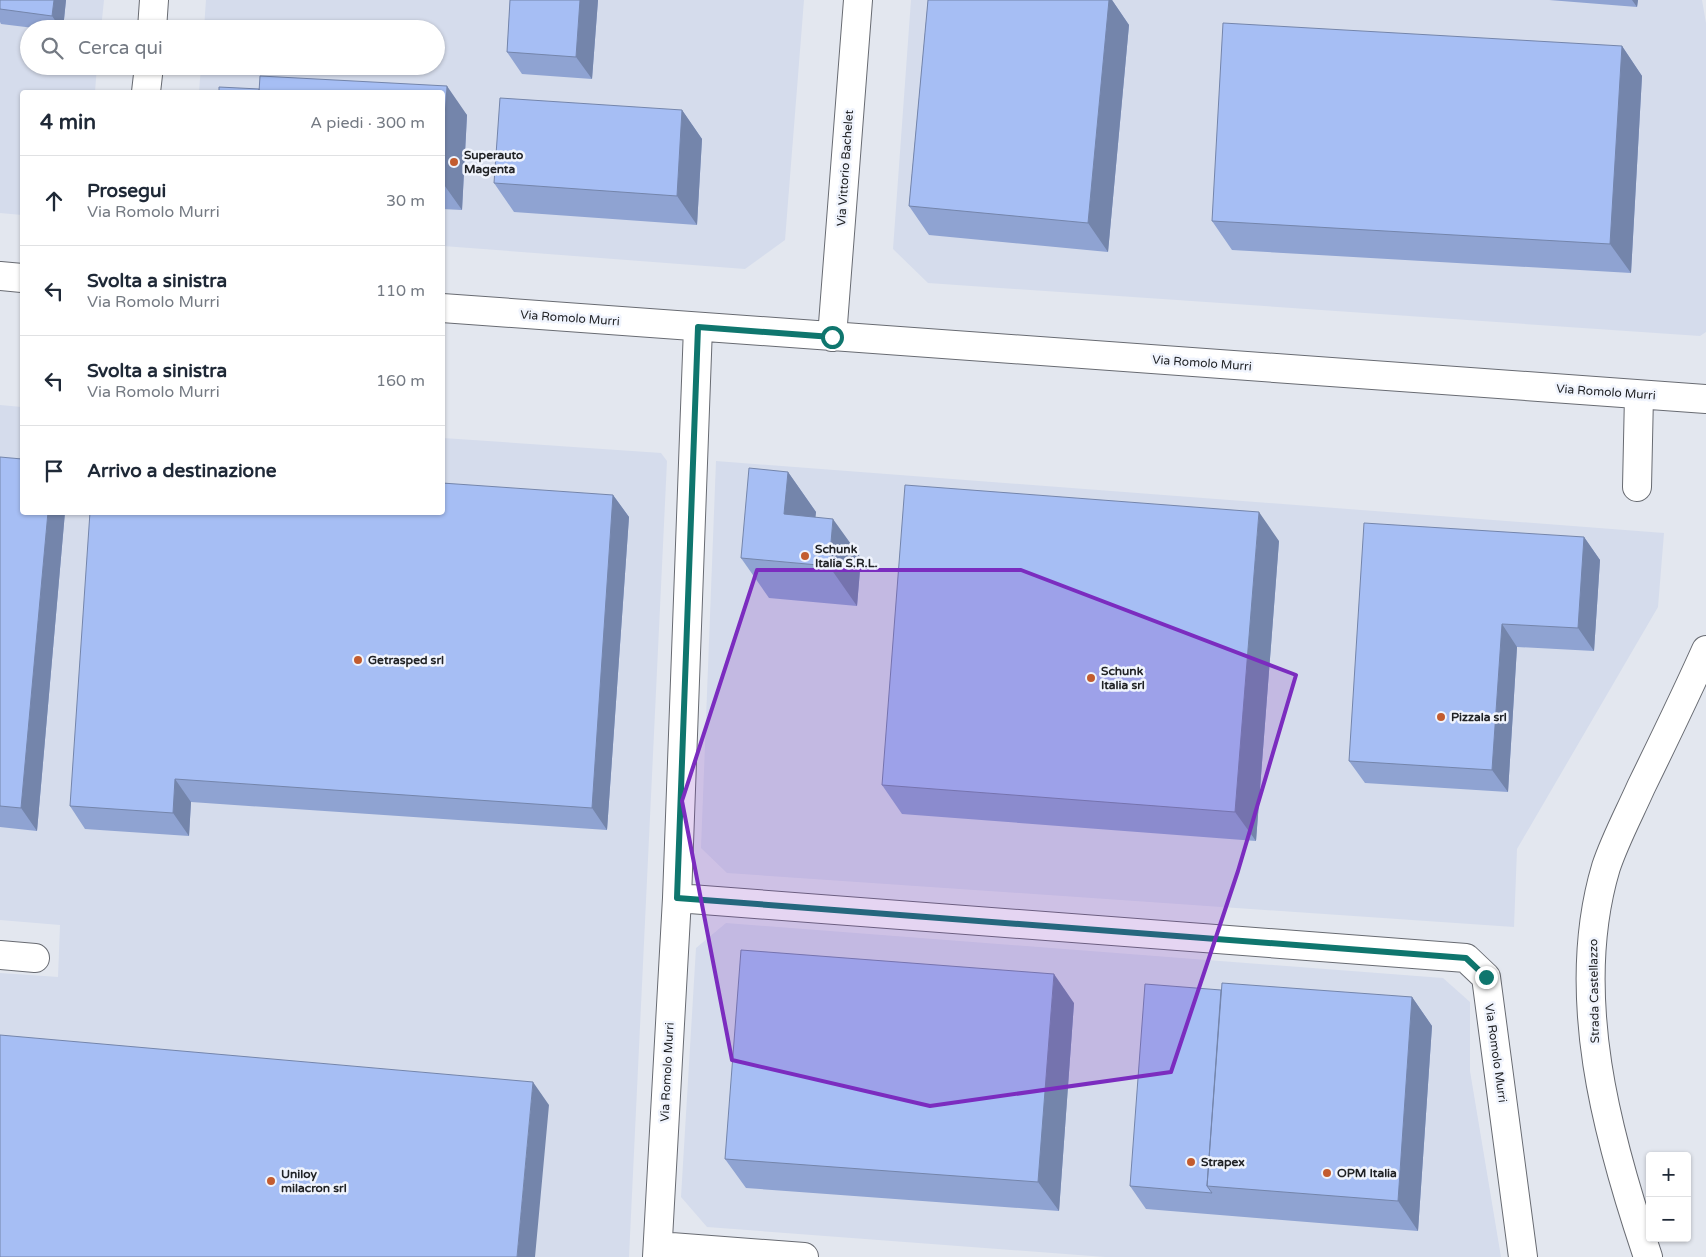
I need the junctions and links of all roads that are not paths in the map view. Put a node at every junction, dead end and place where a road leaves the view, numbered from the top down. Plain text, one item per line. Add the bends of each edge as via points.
1 (154, 0) edge
2 (858, 0) edge
3 (153, 20) edge
4 (148, 75) edge
5 (146, 90) edge
6 (0, 276) edge
7 (20, 278) edge
8 (445, 308) edge
9 (698, 327) junction
10 (832, 337) junction
11 (1639, 395) junction
12 (1706, 400) edge
13 (1638, 487) dead end
14 (1706, 650) edge
15 (677, 898) junction
16 (0, 955) edge
17 (35, 958) dead end
18 (658, 1251) edge
19 (804, 1257) edge
20 (1524, 1257) edge
21 (1648, 1257) edge

1 - 3 street
2 - 10 street, Via Vittorio Bachelet
4 - 5 street
6 - 7 street
8 - 9 street, Via Romolo Murri
9 - 10 street, Via Romolo Murri
9 - 15 street, Via Romolo Murri
10 - 11 street, Via Romolo Murri
11 - 12 street, Via Romolo Murri
11 - 13 street
14 - 21 street, Strada Castellazzo via 1617,838 1599,896 1592,941 1594,1040 1602,1094 1628,1200
15 - 18 street, Via Romolo Murri
15 - 20 street, Via Romolo Murri via 1466,958 1486,977
16 - 17 street
18 - 19 street, Via Romolo Murri

